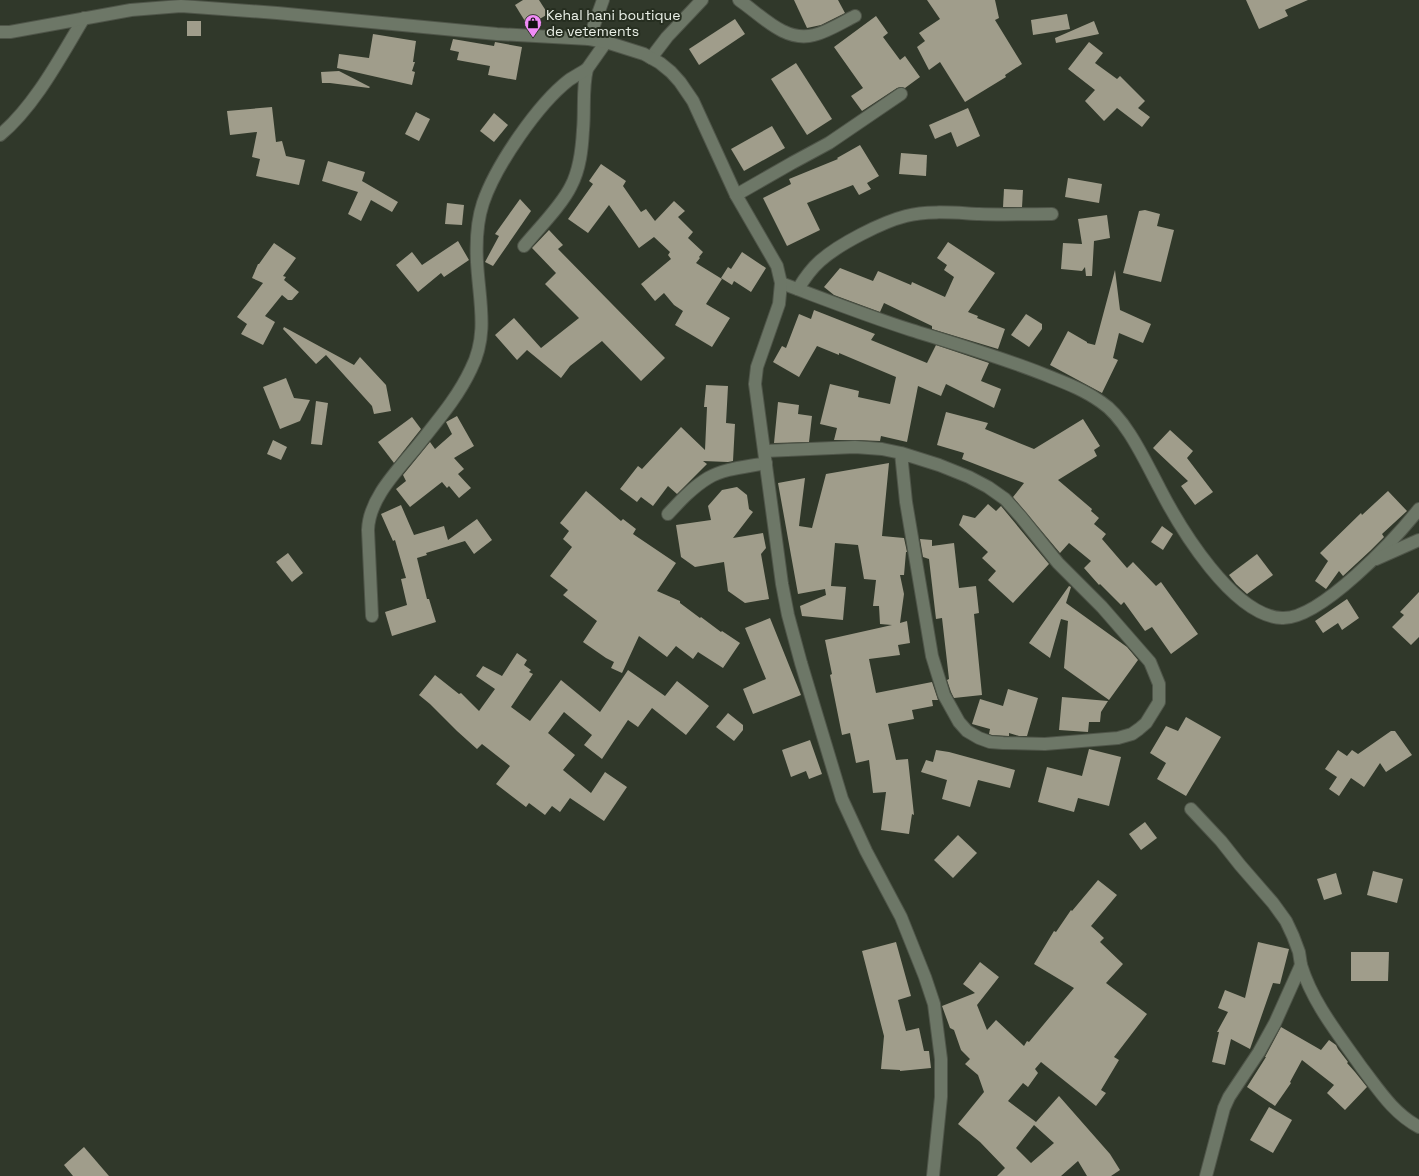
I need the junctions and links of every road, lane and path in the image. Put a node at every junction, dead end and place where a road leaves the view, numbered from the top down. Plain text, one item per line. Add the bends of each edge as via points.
1 (602, 0) edge
2 (702, 0) edge
3 (739, 0) edge
4 (856, 16) dead end
5 (84, 18) junction
6 (0, 32) edge
7 (589, 39) junction
8 (606, 42) junction
9 (651, 58) junction
10 (587, 69) junction
11 (901, 94) dead end
12 (0, 135) edge
13 (736, 195) junction
14 (1052, 214) dead end
15 (524, 246) dead end
16 (781, 283) junction
17 (798, 289) junction
18 (765, 451) junction
19 (901, 452) junction
20 (766, 463) junction
21 (1419, 509) edge
22 (668, 514) dead end
23 (1419, 540) edge
24 (1372, 560) junction
25 (372, 616) dead end
26 (1192, 808) dead end
27 (1301, 965) junction
28 (1419, 1127) edge
29 (933, 1176) edge
30 (1206, 1176) edge

1 - 7 street
2 - 9 street
3 - 4 street via 789,34 802,37 814,35
5 - 6 street
5 - 7 street via 131,10 181,6 497,34
5 - 12 street via 43,85
7 - 8 street
8 - 9 street
8 - 10 street
9 - 13 street via 671,72 694,101
10 - 15 street via 582,149 574,180 563,199
10 - 25 street via 570,80 546,102 492,180 479,218 477,240 482,326 479,352 464,384 377,499 371,512 368,530
11 - 13 street via 829,143
13 - 16 street via 777,266
14 - 17 street via 907,215 868,232 830,253 808,274
16 - 17 street
16 - 18 street via 779,304 757,367 758,414
17 - 24 street via 900,327 1020,365 1069,384 1103,402 1122,424 1168,505 1212,571 1243,601 1265,614 1284,618 1296,616 1312,608 1328,598
18 - 19 street via 855,447
18 - 20 street
19 - 19 street via 969,477 988,486 1005,499 1058,564 1102,607 1150,662 1159,684 1159,702 1139,730 1118,738 1045,744 1002,743 979,738 959,722 944,695 932,656 906,502
20 - 22 street via 708,478
20 - 29 street via 788,615 842,799 901,917 926,977 934,1004 941,1059 941,1097
21 - 24 street
23 - 24 street
26 - 27 street via 1262,889 1286,921 1299,952
27 - 28 street via 1306,981 1324,1013 1377,1089 1395,1110
27 - 30 street via 1275,1023 1224,1108

